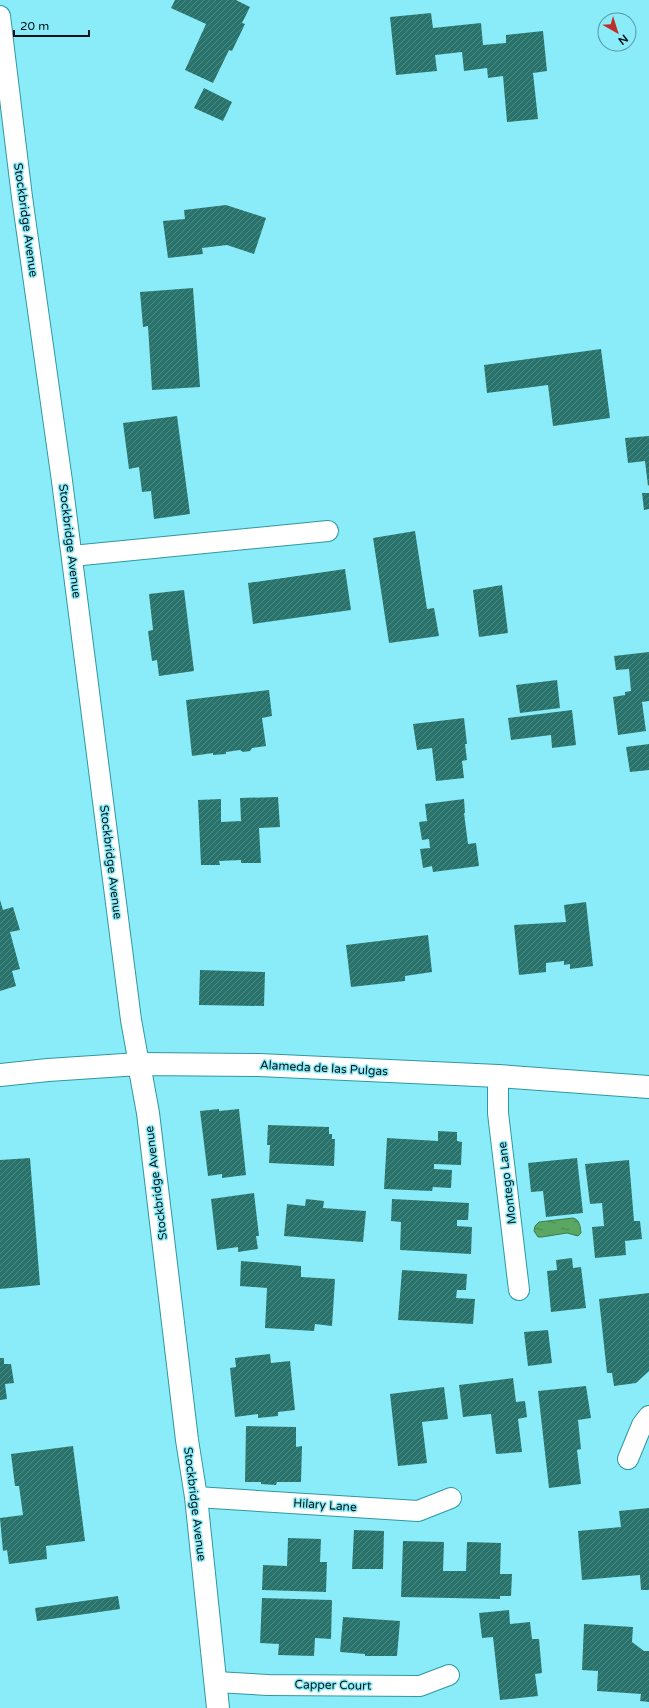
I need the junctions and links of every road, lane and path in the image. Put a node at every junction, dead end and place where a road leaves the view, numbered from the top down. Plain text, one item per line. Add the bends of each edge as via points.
1 (0, 16) edge
2 (328, 530) dead end
3 (72, 556) junction
4 (139, 1064) junction
5 (0, 1075) edge
6 (498, 1076) junction
7 (649, 1086) edge
8 (519, 1290) dead end
9 (649, 1416) edge
10 (628, 1459) dead end
11 (196, 1497) junction
12 (451, 1498) dead end
13 (449, 1675) dead end
14 (216, 1682) junction
15 (218, 1708) edge

1 - 3 street, Stockbridge Avenue via 22,197
2 - 3 street
3 - 4 street, Stockbridge Avenue via 131,1020
4 - 5 main road, Alameda de las Pulgas
4 - 6 main road, Alameda de las Pulgas via 259,1065
4 - 11 main road, Stockbridge Avenue via 148,1113
6 - 7 main road, Alameda de las Pulgas
6 - 8 street, Montego Lane via 498,1113
9 - 10 street via 642,1425
11 - 12 street, Hilary Lane via 418,1511
11 - 14 main road, Stockbridge Avenue
13 - 14 street, Capper Court via 420,1686
14 - 15 main road, Stockbridge Avenue

